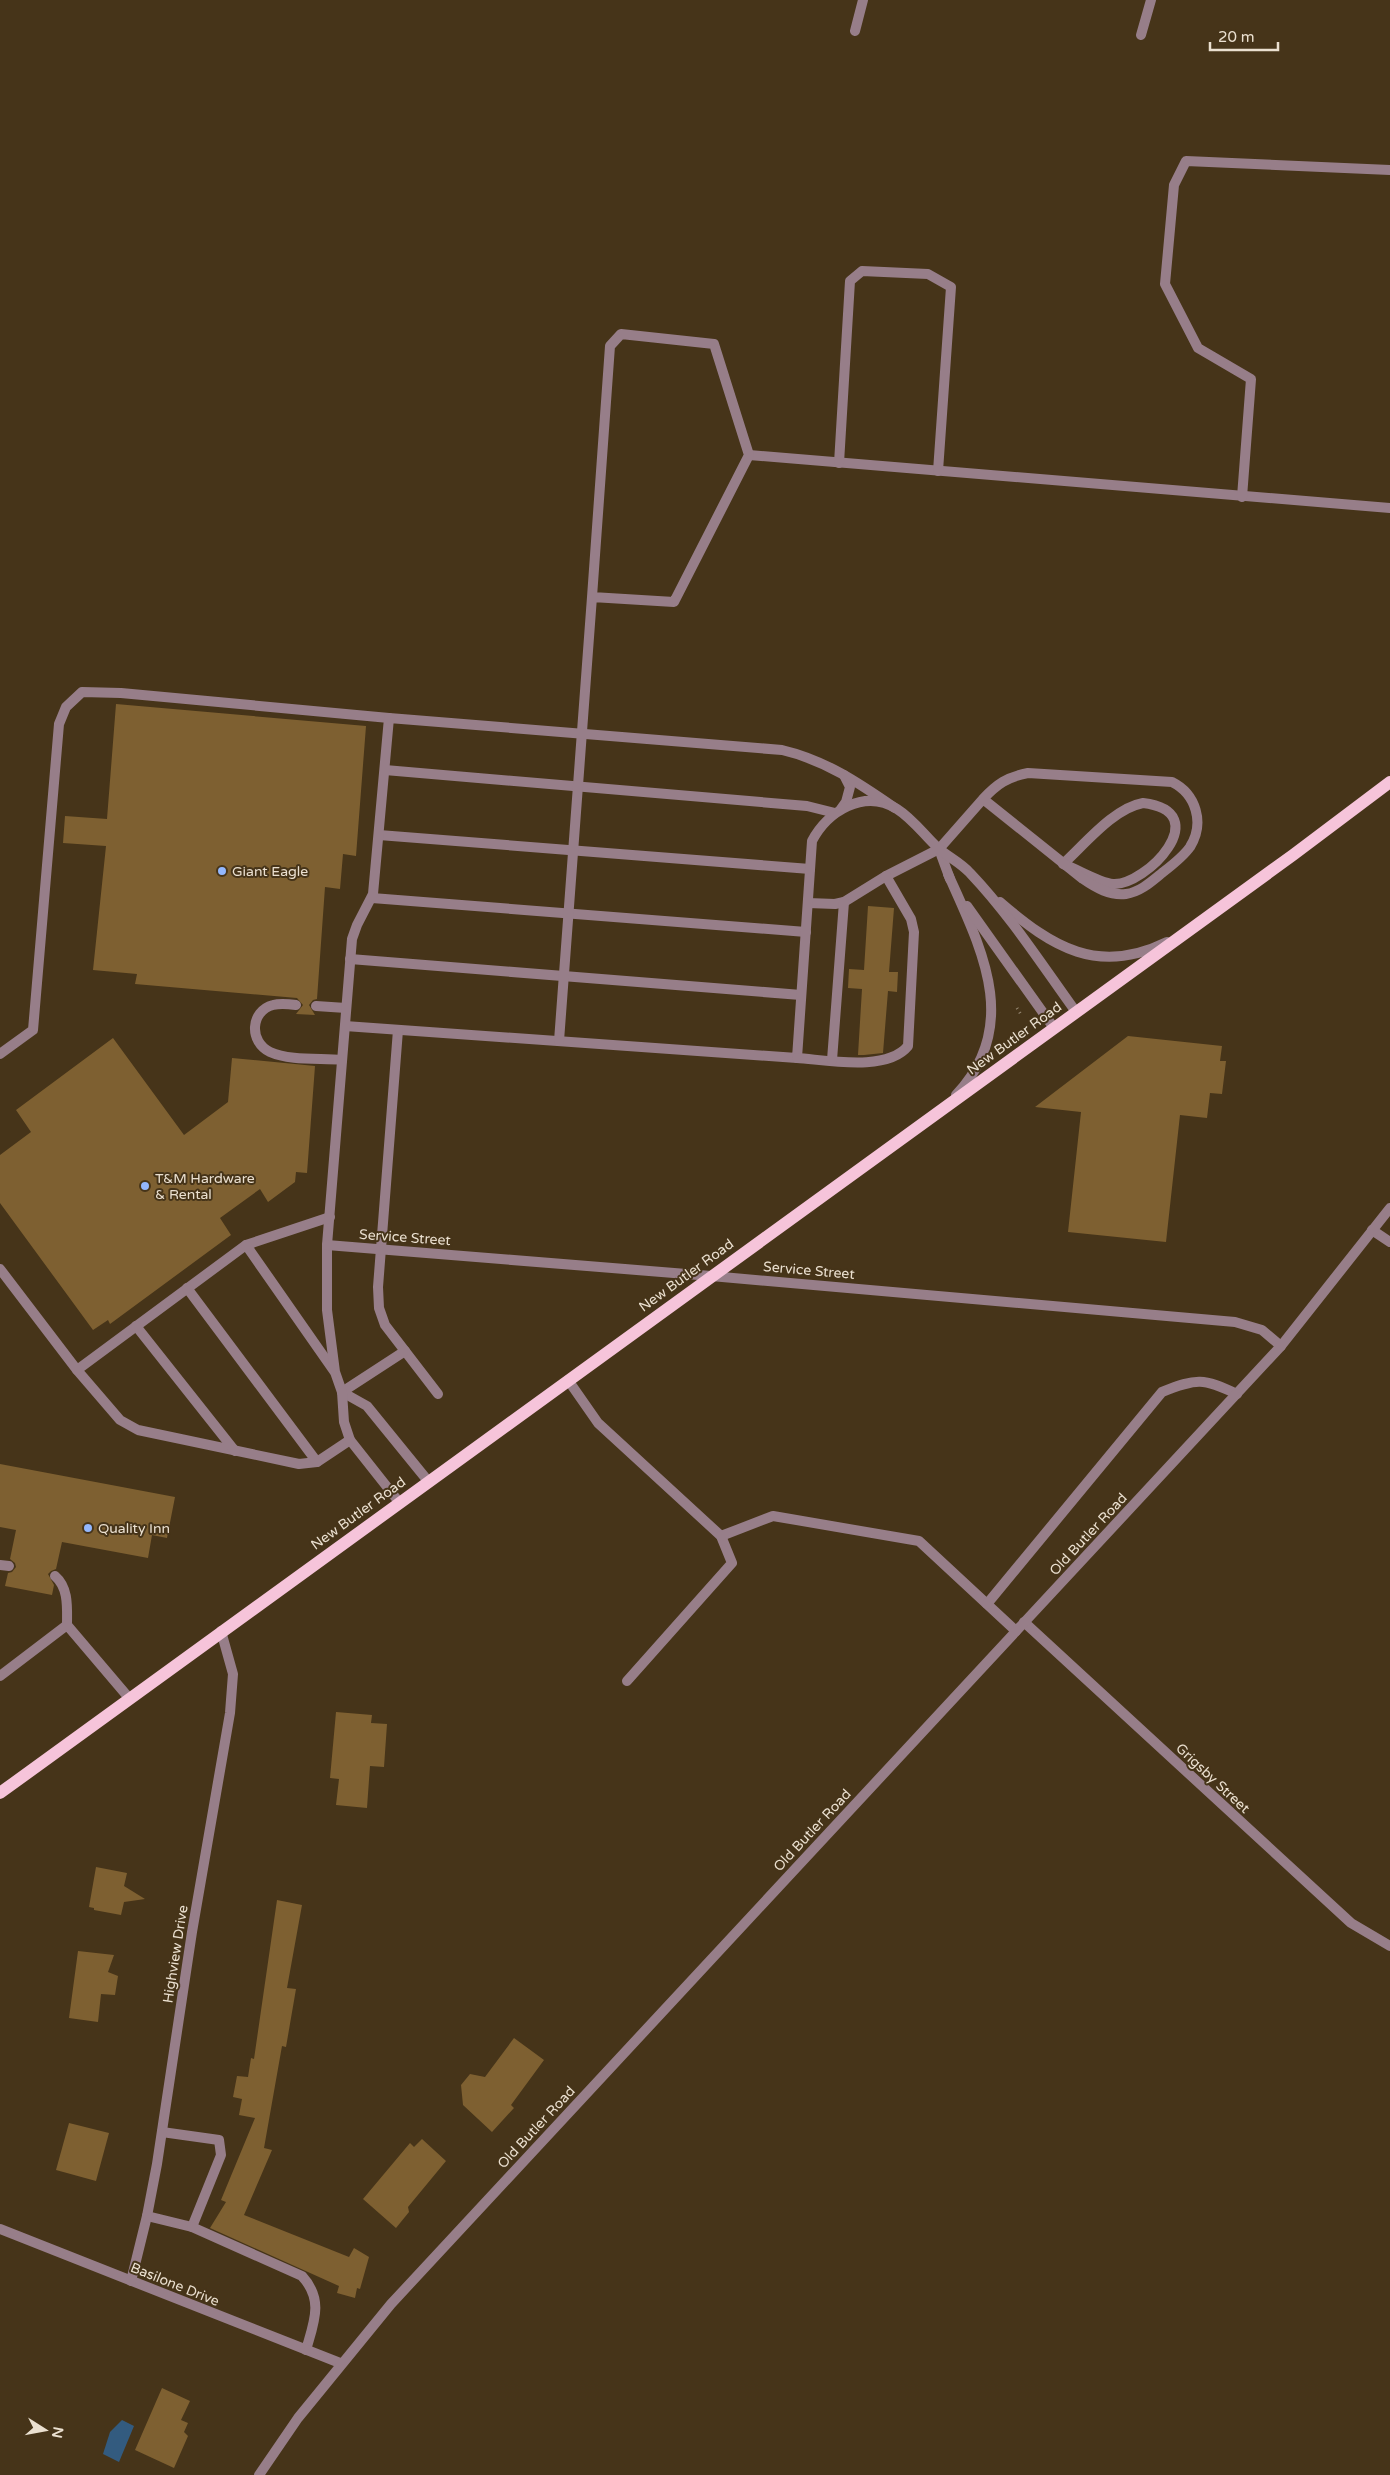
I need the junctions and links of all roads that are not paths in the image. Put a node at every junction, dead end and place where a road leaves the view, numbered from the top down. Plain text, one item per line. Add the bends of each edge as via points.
1 (864, 0) edge
2 (1151, 0) edge
3 (855, 31) dead end
4 (1141, 35) dead end
5 (1390, 170) edge
6 (749, 455) junction
7 (839, 463) junction
8 (938, 471) junction
9 (1242, 497) junction
10 (1390, 508) edge
11 (592, 597) junction
12 (389, 718) junction
13 (581, 733) junction
14 (384, 770) junction
15 (842, 772) junction
16 (1390, 782) edge
17 (577, 787) junction
18 (983, 799) junction
19 (895, 808) junction
20 (838, 811) junction
21 (379, 835) junction
22 (939, 849) junction
23 (572, 851) junction
24 (1063, 864) junction
25 (810, 869) junction
26 (948, 874) junction
27 (886, 876) junction
28 (979, 884) junction
29 (372, 898) junction
30 (844, 902) junction
31 (808, 903) junction
32 (568, 914) junction
33 (1188, 931) junction
34 (806, 932) junction
35 (350, 959) junction
36 (564, 977) junction
37 (801, 995) junction
38 (296, 1005) dead end
39 (316, 1006) dead end
40 (346, 1008) junction
41 (1076, 1012) junction
42 (345, 1026) junction
43 (1054, 1028) junction
44 (398, 1030) junction
45 (559, 1041) junction
46 (0, 1054) edge
47 (797, 1058) junction
48 (342, 1060) junction
49 (832, 1060) junction
50 (945, 1106) junction
51 (1390, 1208) edge
52 (330, 1217) junction
53 (1372, 1230) junction
54 (1390, 1242) edge
55 (246, 1244) junction
56 (327, 1245) junction
57 (381, 1249) junction
58 (0, 1269) edge
59 (711, 1276) junction
60 (187, 1288) junction
61 (136, 1326) junction
62 (1281, 1346) junction
63 (404, 1351) junction
64 (77, 1370) junction
65 (335, 1372) junction
66 (568, 1380) junction
67 (342, 1392) junction
68 (438, 1394) dead end
69 (1237, 1394) junction
70 (350, 1440) junction
71 (234, 1451) junction
72 (318, 1462) junction
73 (428, 1481) junction
74 (399, 1502) junction
75 (721, 1536) junction
76 (55, 1576) dead end
77 (987, 1604) junction
78 (1024, 1622) junction
79 (67, 1625) junction
80 (221, 1631) junction
81 (1016, 1631) junction
82 (0, 1676) edge
83 (627, 1680) dead end
84 (129, 1698) junction
85 (0, 1793) edge
86 (1390, 1946) edge
87 (162, 2132) junction
88 (147, 2216) junction
89 (192, 2227) junction
90 (0, 2229) edge
91 (131, 2281) junction
92 (306, 2350) junction
93 (340, 2364) junction
94 (259, 2475) edge

1 - 3 street
2 - 4 street
5 - 9 street via 1186,160 1174,186 1165,284 1198,348 1251,379
6 - 7 street
6 - 11 street via 674,602
6 - 11 street via 714,344 621,334 610,346
7 - 8 street
7 - 8 street via 850,281 862,271 928,274 951,288
8 - 9 street
9 - 10 street
11 - 13 street
12 - 13 street
12 - 14 street
12 - 46 street via 82,692 66,707 59,724 33,1030
13 - 15 street via 782,750
13 - 17 street
14 - 17 street
14 - 21 street
15 - 19 street
15 - 20 street via 850,787 846,802
16 - 33 main road, New Butler Road
17 - 20 street
17 - 23 street
18 - 22 street
18 - 24 street
18 - 24 street via 999,782 1028,773 1172,782 1183,787 1192,798 1198,823 1190,848 1149,884 1133,892 1118,894 1097,889
19 - 20 street via 864,801
19 - 22 street
20 - 25 street via 820,826 812,841
21 - 23 street
21 - 29 street
22 - 26 street
22 - 27 street
22 - 28 street via 955,858
23 - 25 street
23 - 32 street
24 - 24 street via 1102,881 1125,882 1143,872 1168,850 1176,828 1173,818 1154,804 1132,805
25 - 31 street
26 - 43 street
26 - 50 street via 978,942 990,981 992,1014 988,1044 980,1063 968,1082
27 - 30 street
27 - 49 street via 911,919 914,932 908,1046 892,1059
28 - 33 street via 1025,923 1052,942 1076,953 1121,956 1160,945
28 - 41 street
29 - 32 street
29 - 35 street via 357,925
30 - 31 street
30 - 49 street
31 - 34 street
32 - 34 street
32 - 36 street
33 - 41 main road, New Butler Road
34 - 37 street
35 - 36 street
35 - 40 street
36 - 37 street
36 - 45 street
37 - 47 street
38 - 48 street via 272,1005 256,1018 254,1028 262,1047 282,1055
39 - 40 street
40 - 42 street
41 - 43 main road, New Butler Road
42 - 44 street
42 - 48 street
43 - 50 main road, New Butler Road
44 - 45 street
44 - 57 street
45 - 47 street
47 - 49 street
48 - 52 street
50 - 59 main road, New Butler Road
51 - 53 street, Old Butler Road
52 - 55 street
52 - 56 street
53 - 54 street
53 - 62 street, Old Butler Road
55 - 60 street
55 - 65 street
56 - 57 street, Service Street
56 - 65 street via 327,1310
57 - 59 street, Service Street
57 - 63 street via 379,1308 385,1325
58 - 64 street
59 - 62 street, Service Street via 1235,1322 1262,1330
59 - 66 main road, New Butler Road
60 - 61 street
60 - 72 street
61 - 64 street
61 - 71 street
62 - 69 street, Old Butler Road
63 - 67 street
63 - 68 street
64 - 71 street via 120,1420 138,1430
65 - 67 street
66 - 73 main road, New Butler Road
66 - 75 street via 598,1423
67 - 70 street via 344,1422
67 - 73 street via 367,1406
69 - 77 street via 1211,1382 1186,1382 1162,1392
69 - 78 street, Old Butler Road
70 - 72 street
70 - 74 street
71 - 72 street via 299,1464
73 - 74 main road, New Butler Road
74 - 80 main road, New Butler Road
75 - 77 street via 773,1516 918,1540
75 - 83 street via 732,1563
76 - 79 street via 67,1598
77 - 81 street
78 - 81 street, Old Butler Road
78 - 86 street, Grigsby Street via 1351,1924
79 - 82 street
79 - 84 street
80 - 84 main road, New Butler Road
80 - 87 street, Highview Drive via 234,1689
81 - 93 street, Old Butler Road via 407,2287
84 - 85 main road, New Butler Road
87 - 88 street, Highview Drive
87 - 89 street via 219,2140 221,2154
88 - 89 street
88 - 91 street, Highview Drive
89 - 92 street via 302,2276 312,2287 315,2304 315,2319
90 - 91 street, Basilone Drive
91 - 92 street, Basilone Drive
92 - 93 street, Basilone Drive
93 - 94 street, Old Butler Road

